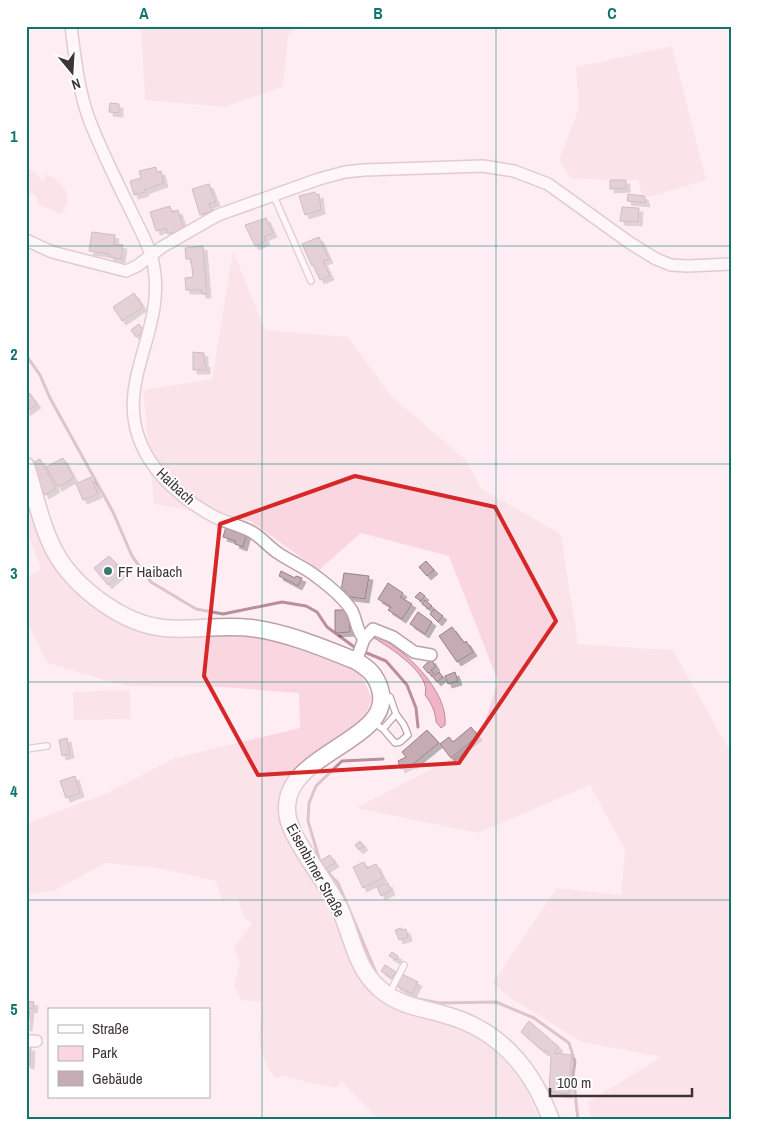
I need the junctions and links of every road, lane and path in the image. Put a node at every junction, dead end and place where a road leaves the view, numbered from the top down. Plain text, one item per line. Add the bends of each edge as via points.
1 (70, 26) edge
2 (274, 194) junction
3 (26, 240) edge
4 (151, 255) junction
5 (731, 264) edge
6 (311, 281) dead end
7 (26, 466) edge
8 (360, 649) junction
9 (431, 655) dead end
10 (381, 692) junction
11 (396, 714) junction
12 (378, 725) junction
13 (47, 746) dead end
14 (26, 749) edge
15 (404, 966) dead end
16 (388, 996) junction
17 (545, 1112) edge

1 - 4 street, Haibach via 89,120
2 - 4 street via 218,215
2 - 5 street via 345,172 498,167 548,184 656,259 671,265
2 - 6 lane
3 - 4 street via 52,252 120,270 132,269
4 - 8 street, Haibach via 155,277 153,307 132,405 135,426 149,459 163,477 195,505 253,533 326,584 351,610
7 - 8 main road via 55,551 80,583 109,607 153,626 254,628
8 - 9 street via 373,629 393,637 414,652
8 - 10 main road via 366,667
10 - 11 lane via 390,697
10 - 12 main road
11 - 12 lane
11 - 12 lane via 408,732 400,742 395,743
12 - 16 main road, Eisenbirner Straße via 365,729 314,762 292,788 287,806 288,821 334,898 366,973
13 - 14 lane
15 - 16 lane
16 - 17 main road, Eisenbirner Straße via 464,1020 492,1035 517,1059 537,1088

